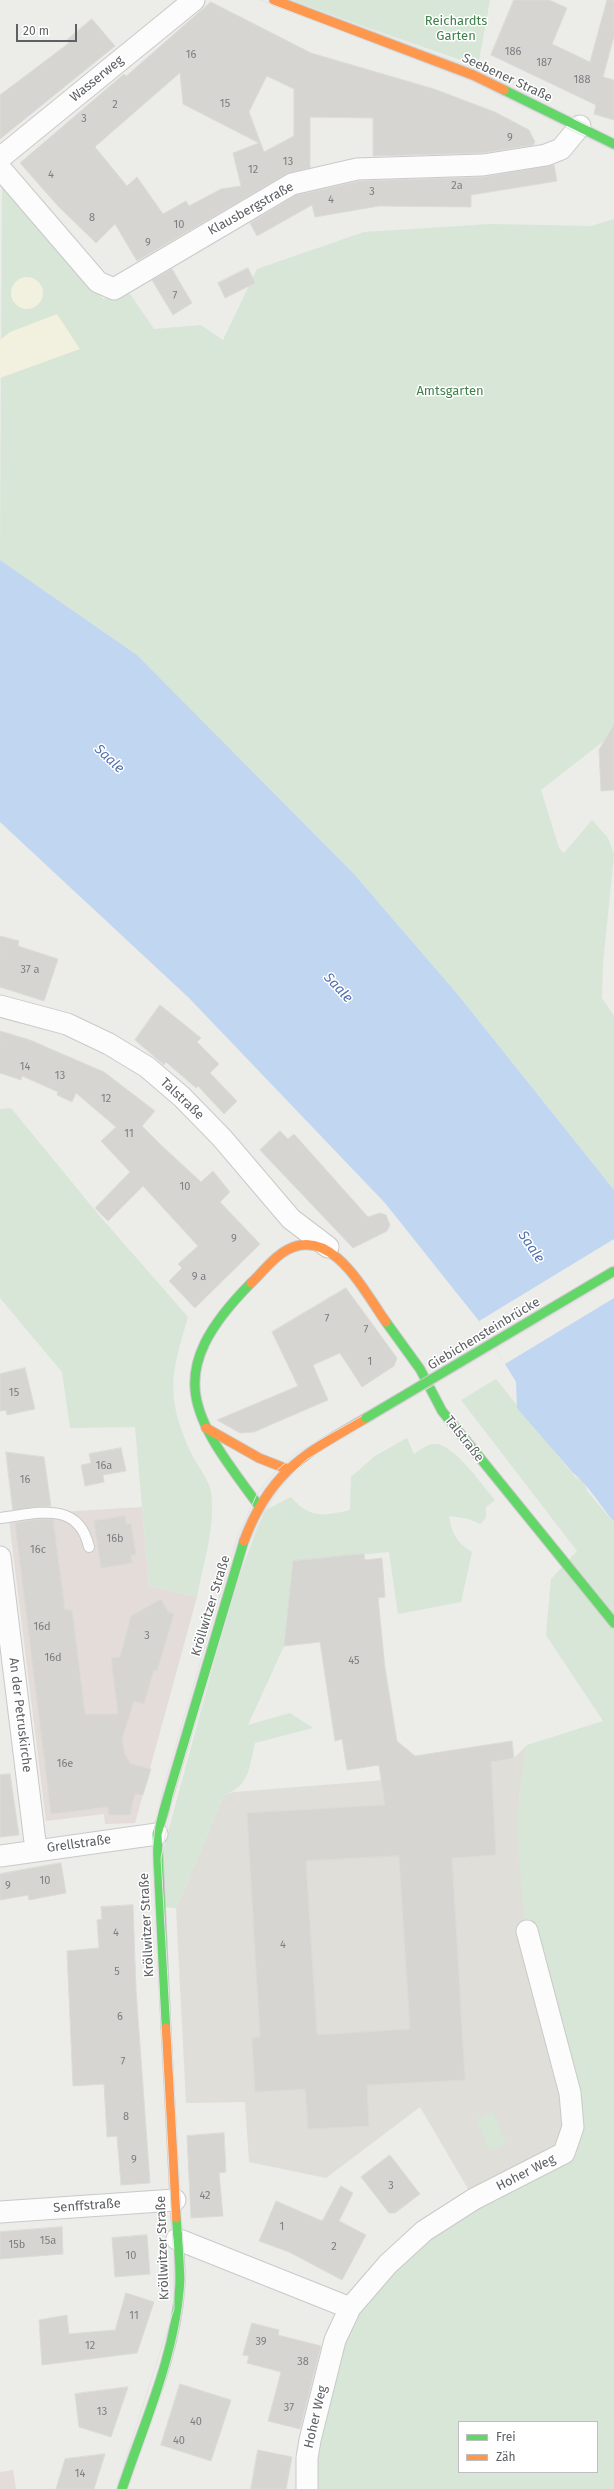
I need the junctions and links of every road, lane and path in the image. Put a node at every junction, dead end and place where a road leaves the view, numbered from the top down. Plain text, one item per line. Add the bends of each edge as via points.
1 (194, 0) edge
2 (274, 0) edge
3 (580, 126) junction
4 (614, 144) edge
5 (0, 158) edge
6 (0, 168) edge
7 (0, 1006) edge
8 (328, 1247) junction
9 (614, 1271) edge
10 (366, 1418) joint
11 (206, 1428) junction
12 (287, 1469) junction
13 (259, 1506) junction
14 (0, 1518) edge
15 (89, 1547) dead end
16 (0, 1557) edge
17 (614, 1623) edge
18 (157, 1834) junction
19 (36, 1850) junction
20 (0, 1856) edge
21 (527, 1931) dead end
22 (175, 2200) junction
23 (0, 2212) edge
24 (177, 2239) junction
25 (350, 2308) junction
26 (307, 2458) junction
27 (122, 2489) edge
28 (303, 2489) edge
29 (307, 2489) edge

1 - 5 street, Wasserweg
2 - 3 main road, Seebener Straße via 473,75
3 - 4 main road, Seebener Straße
3 - 6 street, Klausbergstraße via 561,149 546,155 483,165 357,169 292,184 114,289 98,282
7 - 8 street, Talstraße via 67,1024 109,1044 147,1067 182,1097 222,1138 291,1219
8 - 11 main road via 307,1244 292,1247 239,1295 212,1328 201,1351 195,1373 195,1392
8 - 17 main road, Talstraße via 340,1258 420,1370 442,1411
9 - 10 main road, Giebichensteinbrücke, bridge
10 - 12 main road, Kröllwitzer Straße
11 - 12 main road via 259,1458
11 - 13 main road via 210,1442
12 - 13 main road, Kröllwitzer Straße
13 - 18 main road, Kröllwitzer Straße via 232,1581
14 - 15 lane via 61,1512 79,1526
16 - 19 street, An der Petruskirche
18 - 19 street, Grellstraße
18 - 22 main road, Kröllwitzer Straße
19 - 20 street, Grellstraße
21 - 25 street, Hoher Weg via 570,2093 573,2127 564,2153 474,2199 424,2231 388,2264
22 - 23 street, Senffstraße
22 - 24 main road, Kröllwitzer Straße
24 - 25 street
24 - 27 main road, Kröllwitzer Straße via 180,2284 178,2310 169,2347
25 - 26 street, Hoher Weg via 335,2340
26 - 28 street, Hoher Weg
26 - 29 street, Hoher Weg

